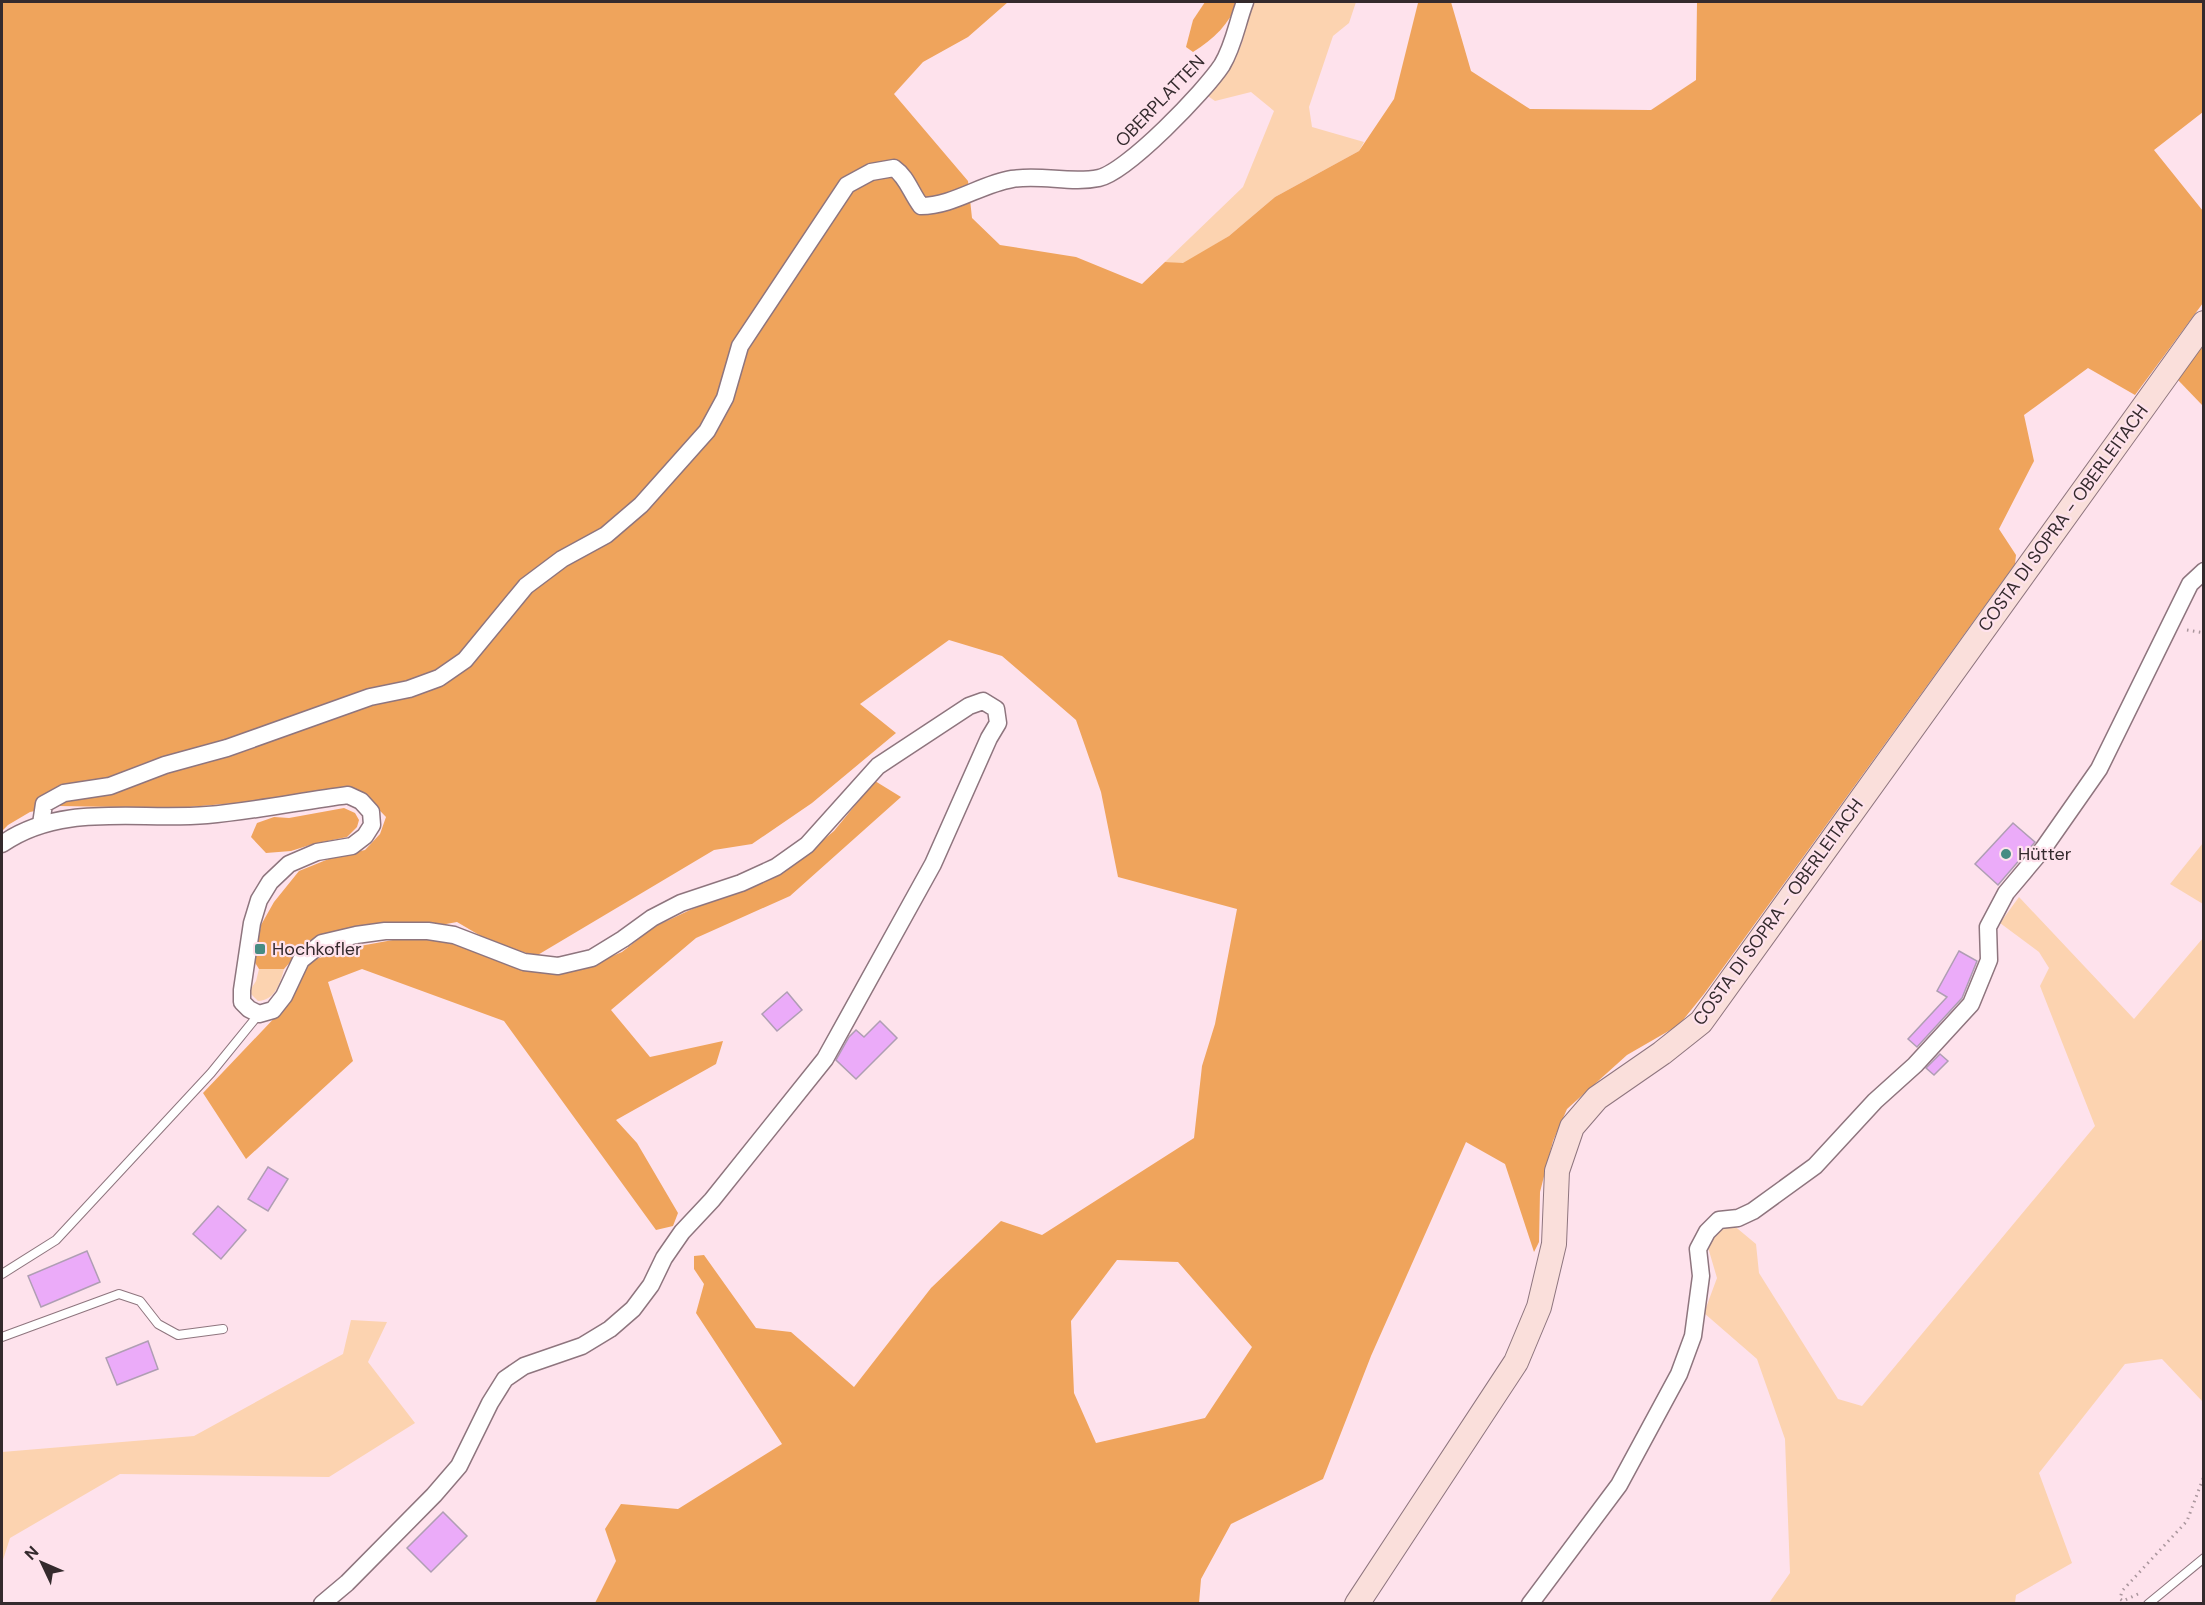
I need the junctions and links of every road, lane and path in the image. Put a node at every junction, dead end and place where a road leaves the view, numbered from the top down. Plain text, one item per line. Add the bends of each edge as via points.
1 (1245, 2) edge
2 (2204, 323) edge
3 (2204, 572) edge
4 (41, 824) junction
5 (2, 844) edge
6 (259, 1014) junction
7 (2, 1274) edge
8 (223, 1329) dead end
9 (2, 1337) edge
10 (2204, 1476) edge
11 (2204, 1558) edge
12 (2142, 1591) dead end
13 (322, 1604) edge
14 (1357, 1604) edge
15 (1530, 1604) edge
16 (2148, 1604) edge

1 - 4 street, OBERPLATTEN via 1234,42 1221,67 1135,156 1101,178 1013,179 937,206 921,206 903,174 894,168 871,172 847,185 740,345 725,398 706,431 641,505 606,536 562,559 526,586 465,660 439,678 370,697 110,786 63,793 44,804
2 - 14 main road, COSTA DI SOPRA - OBERLEITACH via 1701,1022 1597,1098 1572,1127 1557,1171 1554,1244 1539,1307 1516,1362
3 - 15 street via 2190,584 2099,769 2043,849 2006,893 1988,927 1989,960 1971,1004 1815,1166 1753,1211 1719,1220 1707,1232 1698,1249 1701,1276 1693,1336 1678,1374 1619,1485
4 - 5 street
4 - 6 street via 92,817 206,815 348,795 361,801 371,812 372,825 365,836 352,846 317,852 290,864 270,882 259,900 252,923 242,1002
6 - 7 lane via 211,1073 56,1240
6 - 13 street via 273,1010 284,996 301,960 322,943 356,935 428,931 454,935 524,962 558,966 592,958 651,918 681,903 776,867 807,845 878,766 902,748 969,706 983,701 996,709 998,723 933,864 825,1059 712,1200 681,1232 633,1309 582,1346 524,1366 505,1379 459,1466
8 - 9 lane via 178,1335 158,1324 140,1301 119,1294
10 - 12 path via 2187,1521 2122,1591 2120,1599
11 - 16 lane

